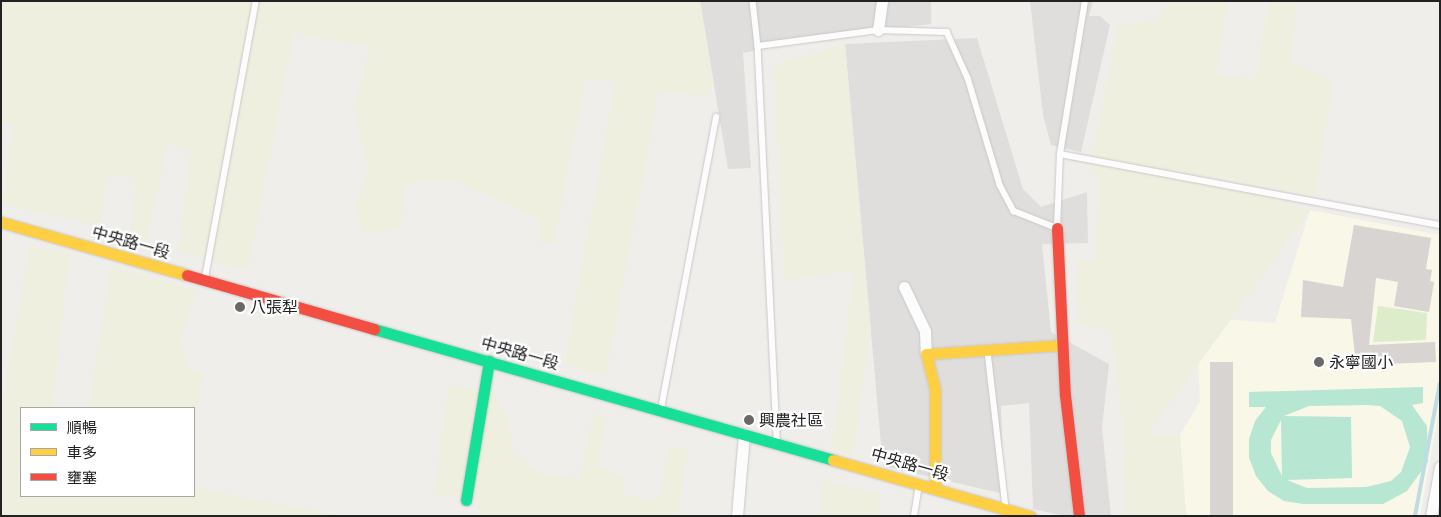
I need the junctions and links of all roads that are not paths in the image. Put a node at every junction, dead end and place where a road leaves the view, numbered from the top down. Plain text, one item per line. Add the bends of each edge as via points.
1 (256, 1) edge
2 (753, 1) edge
3 (882, 1) edge
4 (1085, 1) edge
5 (878, 30) junction
6 (758, 46) junction
7 (716, 117) dead end
8 (1060, 154) junction
9 (1, 222) edge
10 (1440, 226) edge
11 (1057, 228) junction
12 (204, 280) junction
13 (904, 288) dead end
14 (1062, 346) junction
15 (988, 351) junction
16 (926, 354) junction
17 (489, 361) junction
18 (660, 411) junction
19 (744, 434) junction
20 (777, 444) junction
21 (1440, 467) edge
22 (920, 483) junction
23 (935, 488) junction
24 (466, 500) dead end
25 (1006, 509) junction
26 (737, 516) edge
27 (914, 516) edge
28 (1030, 516) edge
29 (1079, 516) edge
30 (1431, 516) edge

1 - 12 lane
2 - 6 lane
3 - 5 street
4 - 8 lane
5 - 6 lane
5 - 11 lane via 947,32 968,78 1000,185 1014,210
6 - 20 lane
7 - 18 lane
8 - 10 lane
8 - 11 lane
9 - 12 street, 中央路一段
11 - 14 street
12 - 17 street, 中央路一段
13 - 16 street via 925,331
14 - 15 street
14 - 29 street
15 - 16 street
15 - 25 lane
16 - 23 street via 935,389
17 - 18 street, 中央路一段
17 - 24 street
18 - 19 street, 中央路一段
19 - 20 street, 中央路一段
19 - 26 street
20 - 22 street, 中央路一段
21 - 30 street
22 - 23 street, 中央路一段
22 - 27 lane
23 - 25 street, 中央路一段
25 - 28 street, 中央路一段

